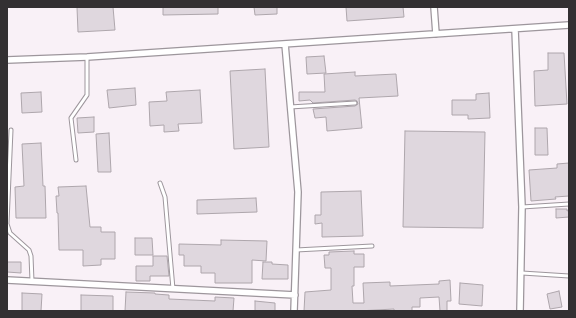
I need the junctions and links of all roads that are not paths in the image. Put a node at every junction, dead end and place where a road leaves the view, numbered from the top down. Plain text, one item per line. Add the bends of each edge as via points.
1 (434, 7) edge
2 (569, 25) edge
3 (515, 29) junction
4 (436, 34) junction
5 (285, 44) junction
6 (87, 57) junction
7 (7, 60) edge
8 (355, 103) dead end
9 (290, 107) junction
10 (11, 130) dead end
11 (76, 160) dead end
12 (160, 184) dead end
13 (569, 204) edge
14 (522, 207) junction
15 (7, 223) edge
16 (372, 246) dead end
17 (296, 250) junction
18 (522, 273) junction
19 (569, 276) edge
20 (7, 280) edge
21 (32, 281) junction
22 (173, 289) junction
23 (295, 295) junction
24 (294, 311) edge
25 (520, 311) edge

1 - 4 street
2 - 3 street
3 - 4 street
3 - 14 street
4 - 5 street
5 - 6 street
5 - 9 street
6 - 7 street
6 - 11 lane via 87,95 71,118
8 - 9 lane
9 - 17 street via 298,192
10 - 15 lane
12 - 22 lane via 165,197
13 - 14 lane
14 - 18 street
15 - 21 lane via 10,233 28,250
16 - 17 lane
17 - 23 street
18 - 19 lane
18 - 25 street
20 - 21 street
21 - 22 street
22 - 23 street
23 - 24 street

